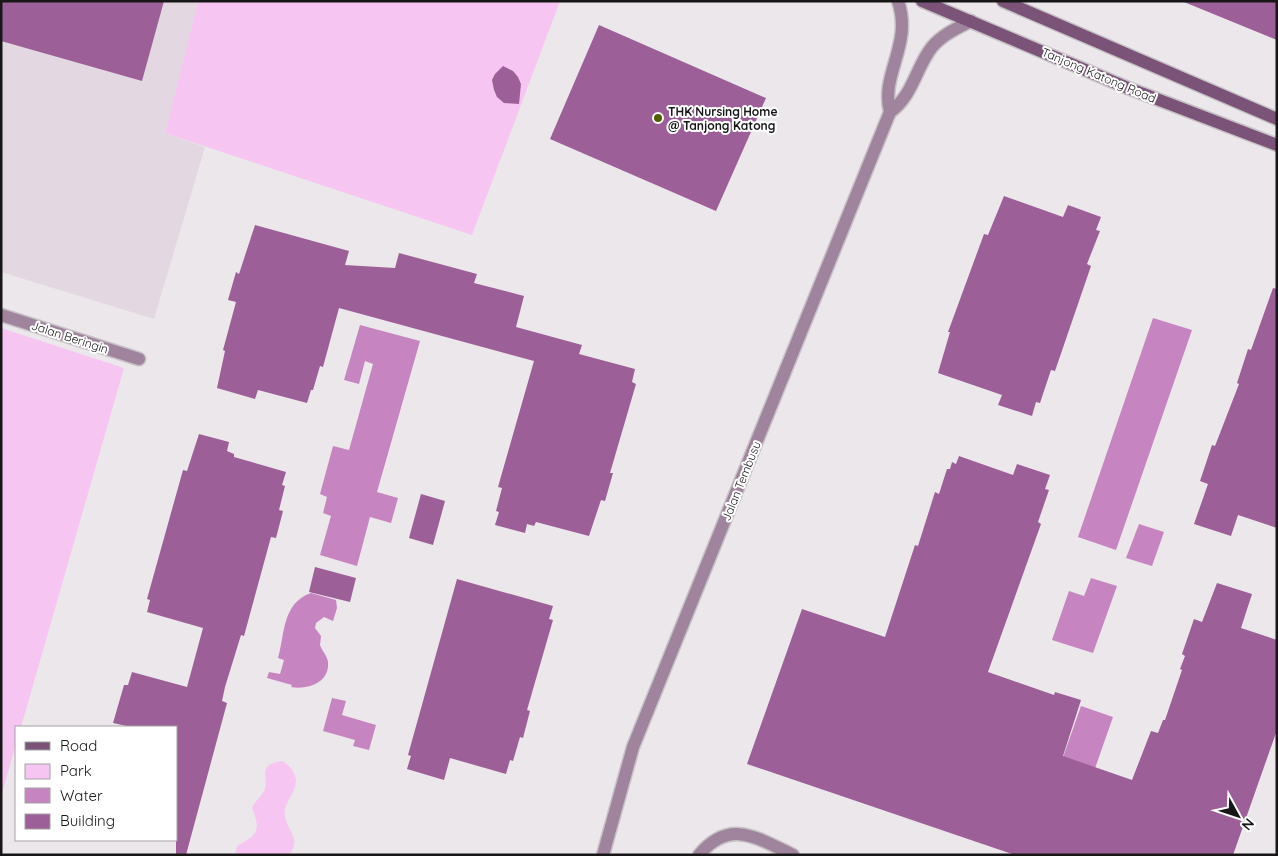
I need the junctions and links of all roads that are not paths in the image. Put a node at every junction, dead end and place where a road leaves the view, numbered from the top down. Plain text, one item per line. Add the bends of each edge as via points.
1 (898, 1) edge
2 (922, 1) edge
3 (1003, 1) edge
4 (971, 21) junction
5 (890, 112) junction
6 (1277, 119) edge
7 (1277, 145) edge
8 (1, 316) edge
9 (139, 359) dead end
10 (603, 855) edge
11 (699, 855) edge
12 (793, 855) edge

1 - 5 street via 903,34 887,88
2 - 4 main road, Tanjong Katong Road
3 - 6 main road
4 - 5 street via 932,47 909,92
4 - 7 main road, Tanjong Katong Road via 1128,88
5 - 10 street, Jalan Tembusu via 633,747
8 - 9 street, Jalan Beringin
11 - 12 street via 710,842 729,834 749,834

